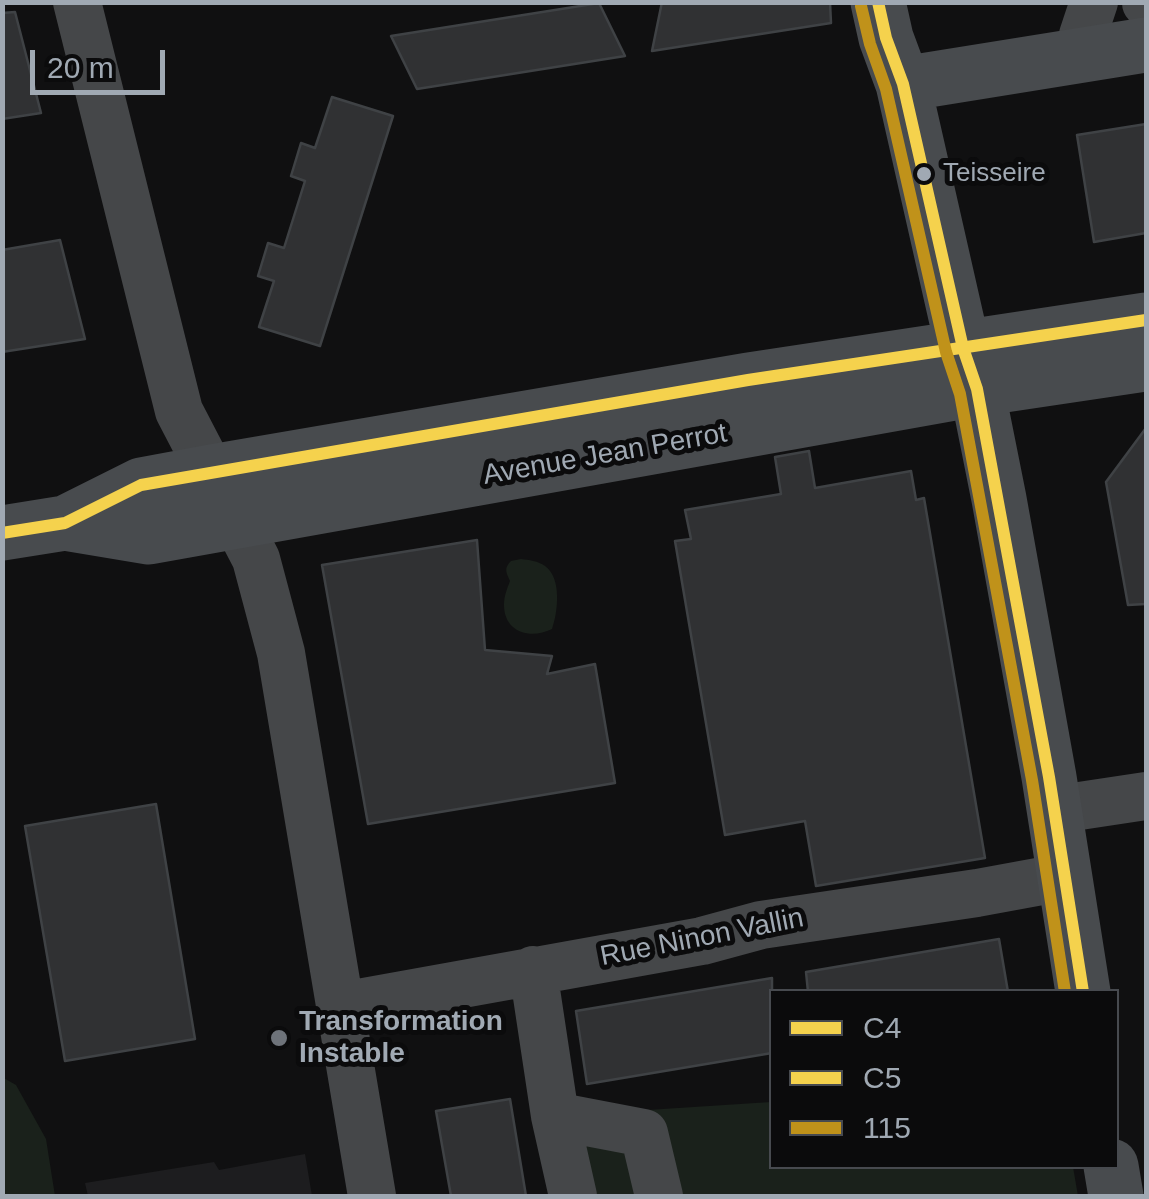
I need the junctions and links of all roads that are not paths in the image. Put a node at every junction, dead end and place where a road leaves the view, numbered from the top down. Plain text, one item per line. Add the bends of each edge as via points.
1 (77, 2) edge
2 (878, 2) edge
3 (1094, 2) edge
4 (1146, 45) edge
5 (1081, 54) junction
6 (903, 84) junction
7 (1146, 320) edge
8 (1146, 364) edge
9 (970, 369) junction
10 (211, 472) junction
11 (237, 520) junction
12 (65, 523) junction
13 (2, 534) edge
14 (1146, 796) edge
15 (1054, 810) junction
16 (1064, 877) junction
17 (533, 970) junction
18 (1083, 989) edge
19 (341, 1006) junction
20 (555, 1116) junction
21 (1112, 1169) edge
22 (372, 1196) edge
23 (573, 1196) edge
24 (659, 1196) edge
25 (1116, 1196) edge

1 - 10 street via 179,411
2 - 6 main road
3 - 5 street
4 - 5 main road
5 - 6 main road
6 - 9 main road
7 - 9 main road, Avenue Jean Perrot
8 - 9 main road, Avenue Jean Perrot
9 - 10 main road, Avenue Jean Perrot via 748,380
9 - 11 main road, Avenue Jean Perrot
9 - 15 main road via 1000,499
10 - 11 street
10 - 12 main road, Avenue Jean Perrot via 141,485
11 - 12 main road, Avenue Jean Perrot via 149,537
11 - 19 street via 264,583 281,653
12 - 13 main road, Avenue Jean Perrot
14 - 15 street
15 - 16 main road
16 - 17 street, Rue Ninon Vallin via 761,924
16 - 18 main road
17 - 19 street, Rue Ninon Vallin
17 - 20 street
19 - 22 street
20 - 23 street
20 - 24 street via 644,1133
21 - 25 main road

